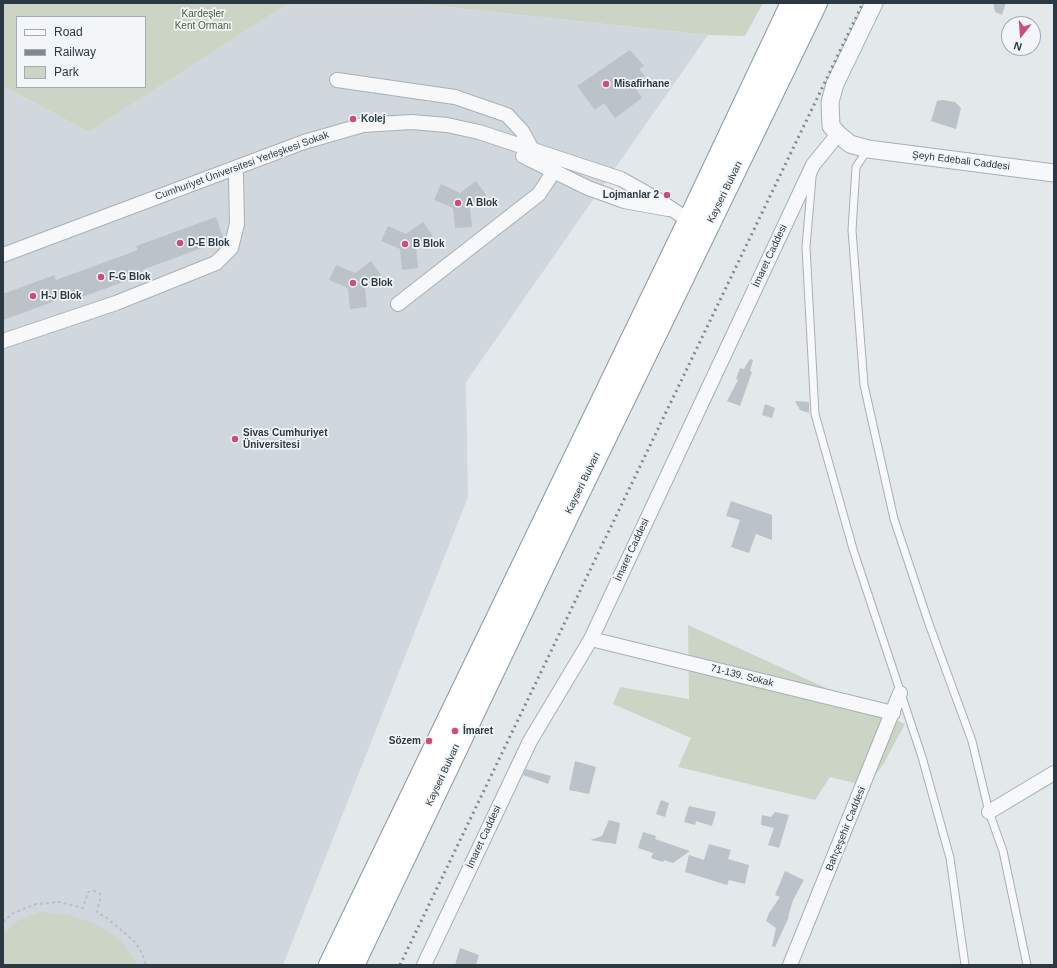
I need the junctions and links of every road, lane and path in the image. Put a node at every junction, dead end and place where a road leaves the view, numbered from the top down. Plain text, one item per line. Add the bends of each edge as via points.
1 (792, 3) edge
2 (816, 3) edge
3 (874, 3) edge
4 (337, 80) dead end
5 (838, 134) junction
6 (868, 149) junction
7 (534, 151) junction
8 (813, 165) junction
9 (554, 171) junction
10 (1054, 173) edge
11 (236, 175) junction
12 (670, 210) junction
13 (698, 226) junction
14 (3, 255) edge
15 (3, 262) edge
16 (398, 304) dead end
17 (3, 341) edge
18 (591, 639) junction
19 (900, 693) junction
20 (893, 713) junction
21 (1054, 772) edge
22 (989, 812) junction
23 (3, 922) edge
24 (146, 965) edge
25 (330, 965) edge
26 (353, 965) edge
27 (424, 965) edge
28 (790, 965) edge
29 (965, 965) edge
30 (1028, 965) edge

1 - 13 highway, Kayseri Bulvarı
2 - 13 highway, Kayseri Bulvarı
3 - 5 street via 835,84 830,102 831,126
4 - 7 street via 455,97 506,115 522,131
5 - 6 street, Şeyh Edebali Caddesi via 850,144
5 - 8 street, İmaret Caddesi
6 - 10 street, Şeyh Edebali Caddesi
6 - 22 lane via 856,167 852,230 864,385 894,519 972,741
7 - 12 street, Cumhuriyet Üniversitesi Yerleşkesi Sokak via 621,179 655,198
7 - 14 street, Cumhuriyet Üniversitesi Yerleşkesi Sokak via 479,132 448,125 412,122 363,125 304,142
8 - 18 street, İmaret Caddesi
8 - 19 lane via 806,247 815,414 853,549
9 - 11 street, Cumhuriyet Üniversitesi Yerleşkesi Sokak via 533,160 478,140 411,128 363,133
9 - 12 street, Cumhuriyet Üniversitesi Yerleşkesi Sokak via 588,188 624,201
9 - 16 street via 538,194
11 - 15 street, Cumhuriyet Üniversitesi Yerleşkesi Sokak
11 - 17 street, Cumhuriyet Üniversitesi Yerleşkesi Sokak via 235,230 231,248 216,263 116,303
12 - 13 street
13 - 25 highway, Kayseri Bulvarı
13 - 26 highway, Kayseri Bulvarı via 570,510
18 - 20 street, 71-139. Sokak
18 - 27 street, İmaret Caddesi via 530,741
19 - 20 street, Bahçeşehir Caddesi
19 - 29 lane via 922,757 950,858
20 - 28 street, Bahçeşehir Caddesi
21 - 22 street
22 - 30 lane via 1003,851
23 - 24 path via 13,913 36,904 59,902 83,908 88,892 94,891 100,894 97,912 134,941

